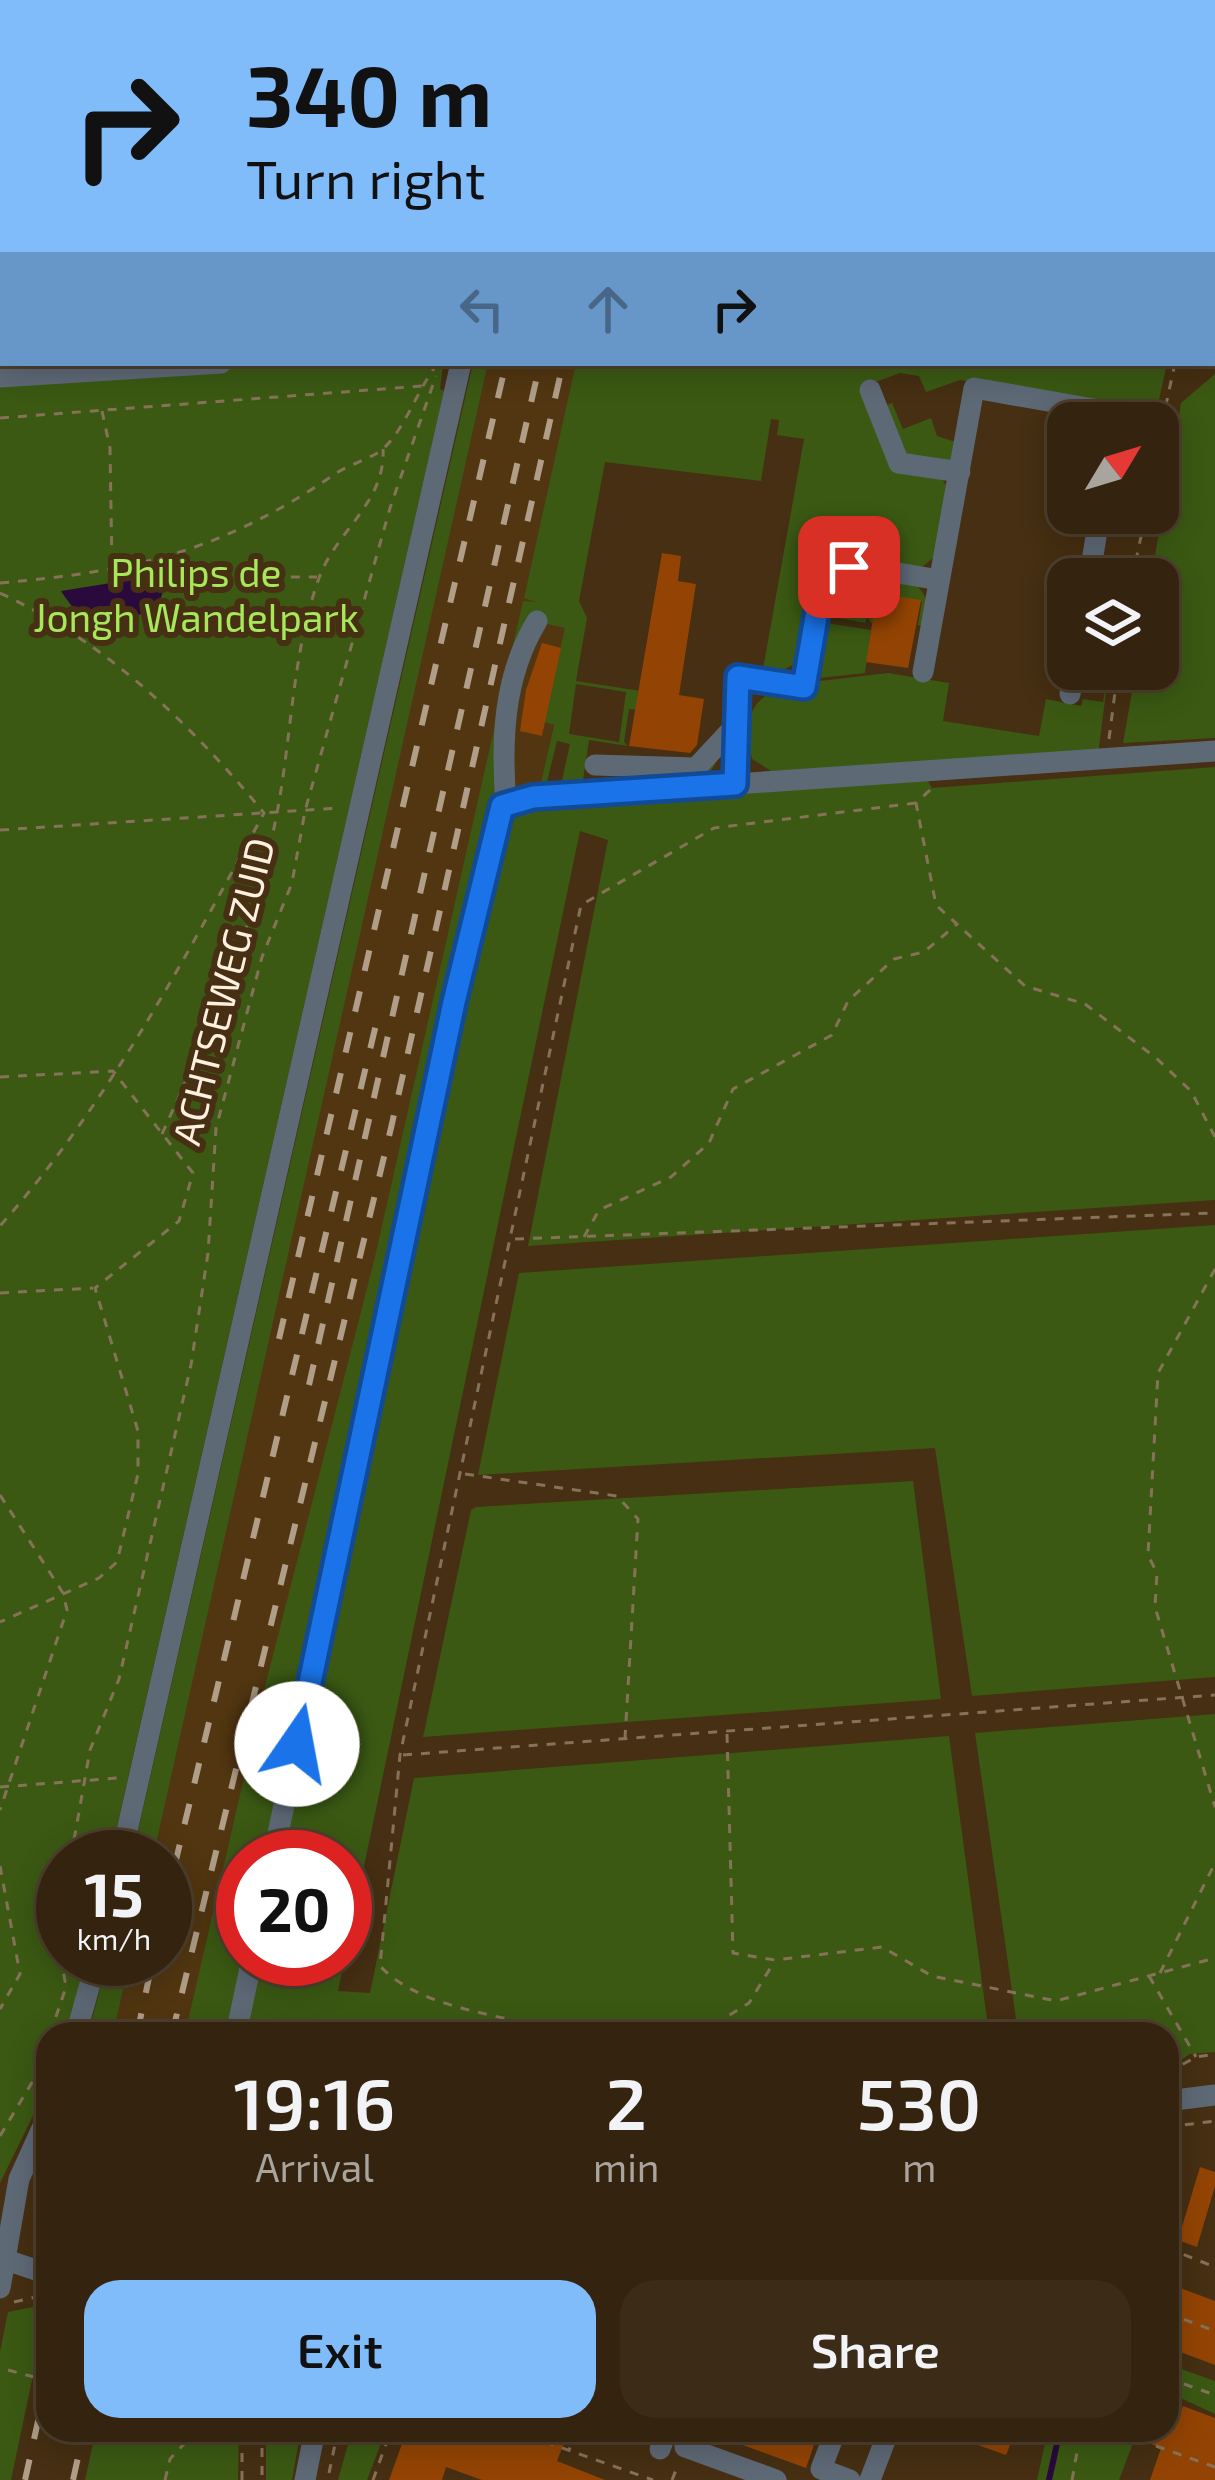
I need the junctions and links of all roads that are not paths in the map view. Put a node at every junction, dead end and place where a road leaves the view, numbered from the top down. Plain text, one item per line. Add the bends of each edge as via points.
1 (122, 366) edge
2 (460, 366) edge
3 (56, 368) edge
4 (0, 377) edge
5 (869, 390) dead end
6 (1054, 402) edge
7 (960, 472) junction
8 (939, 580) junction
9 (537, 621) dead end
10 (923, 672) dead end
11 (1071, 690) edge
12 (1070, 694) dead end
13 (736, 725) junction
14 (1215, 751) edge
15 (596, 765) dead end
16 (735, 784) junction
17 (506, 805) junction
18 (128, 1830) edge
19 (279, 1830) edge
20 (89, 1986) edge
21 (246, 1986) edge
22 (79, 2022) edge
23 (238, 2022) edge
24 (1215, 2095) edge
25 (1179, 2100) edge
26 (36, 2142) edge
27 (20, 2179) junction
28 (0, 2197) edge
29 (2, 2276) edge
30 (36, 2276) edge
31 (312, 2442) edge
32 (831, 2442) edge
33 (885, 2442) edge
34 (685, 2447) dead end
35 (726, 2472) edge
36 (819, 2475) edge
37 (304, 2480) edge
38 (776, 2480) edge
39 (850, 2480) edge
40 (871, 2480) edge

1 - 3 street
2 - 18 street
3 - 4 street
5 - 7 street via 899,463
6 - 7 street via 974,388
7 - 8 street
8 - 10 street
8 - 13 street via 858,566 830,575 819,595 804,687 738,677
9 - 17 street via 521,647 503,725
11 - 12 street
13 - 15 street via 696,768
13 - 16 street
14 - 16 street
16 - 17 street via 554,789
17 - 19 street via 454,1002
20 - 22 street
21 - 23 street
24 - 25 street
26 - 27 street
27 - 28 street
27 - 29 street
29 - 30 street
31 - 37 street
32 - 36 street
33 - 40 street
34 - 35 street
35 - 38 street
36 - 39 street

